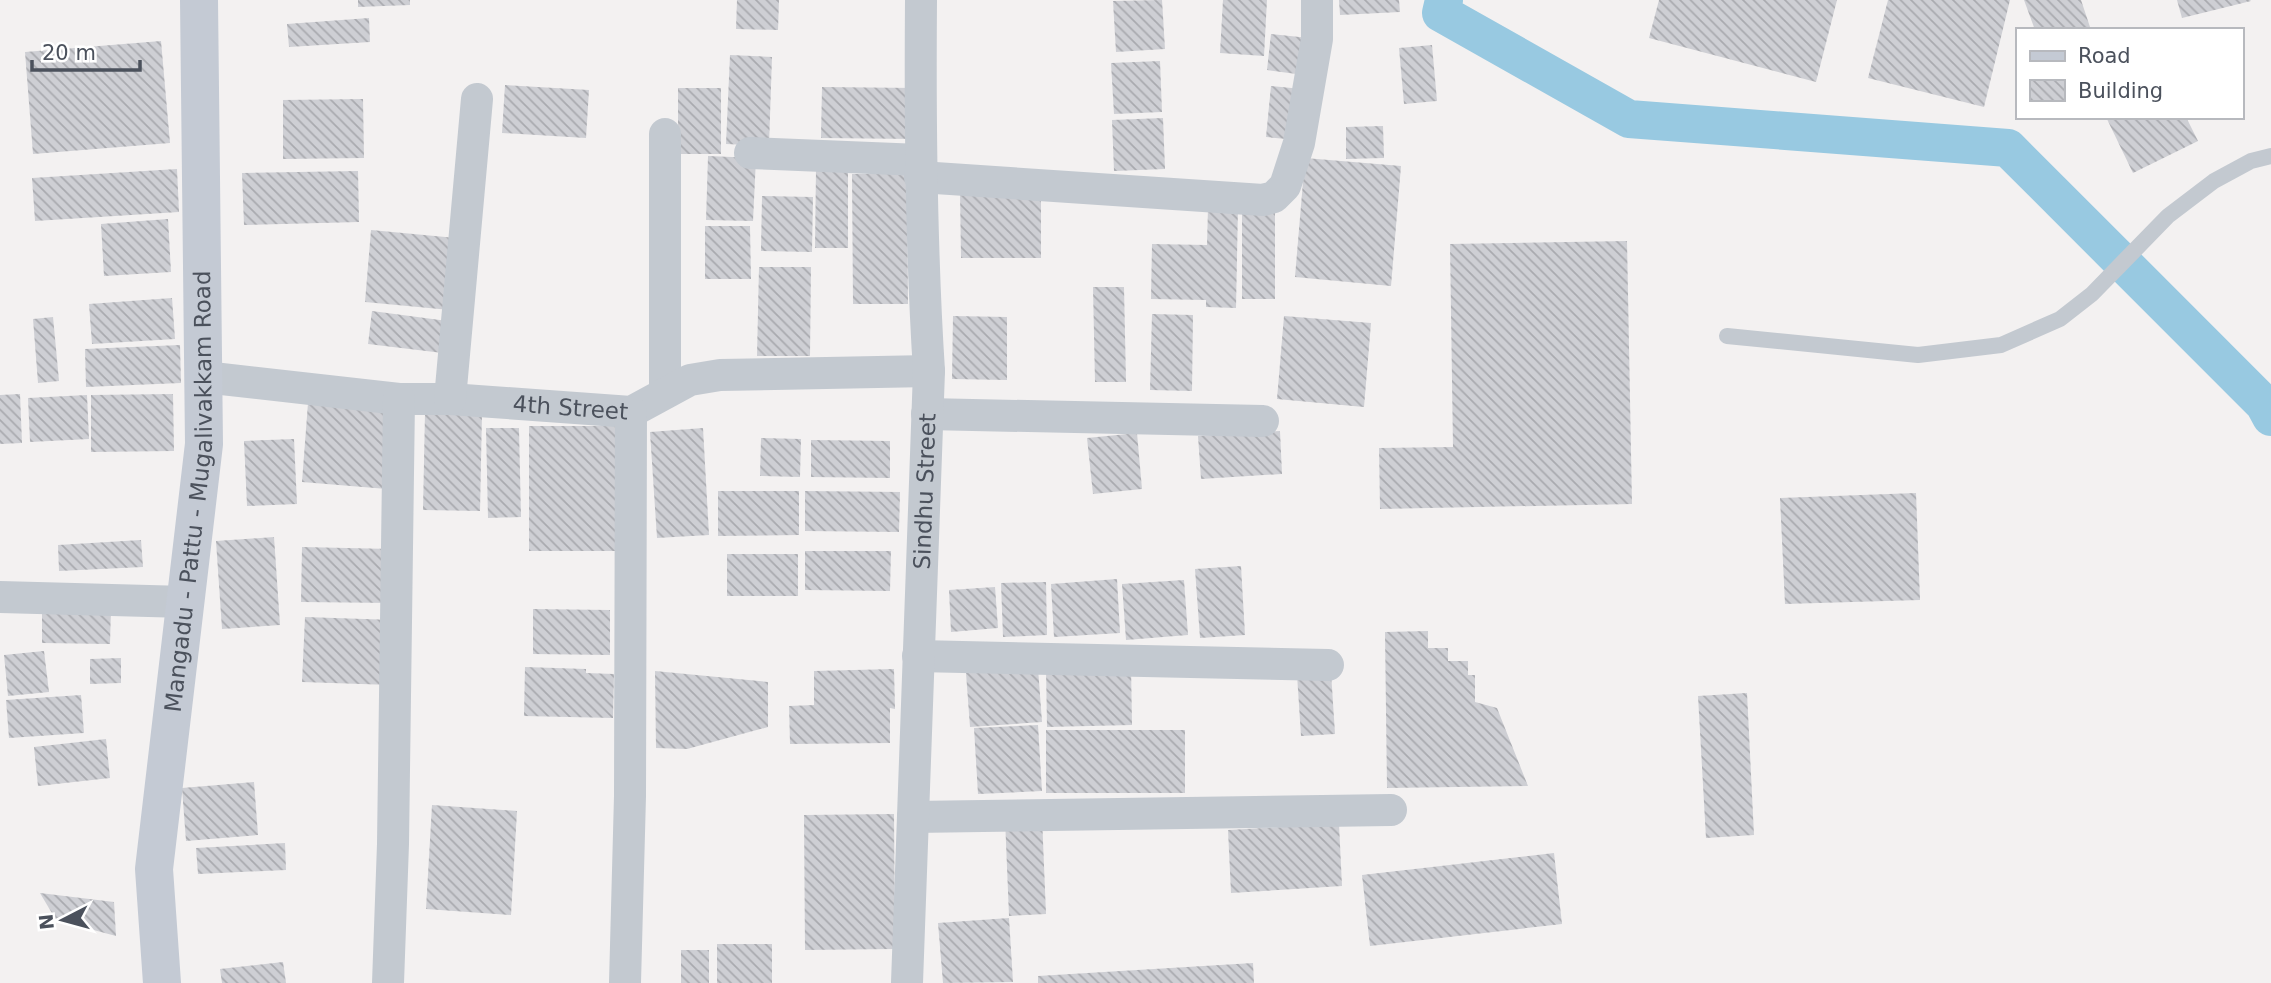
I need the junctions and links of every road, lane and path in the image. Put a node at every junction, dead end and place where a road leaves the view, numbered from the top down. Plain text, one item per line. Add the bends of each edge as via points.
1 (199, 0) edge
2 (920, 0) edge
3 (1317, 0) edge
4 (477, 99) dead end
5 (665, 134) dead end
6 (750, 153) dead end
7 (2271, 156) edge
8 (920, 169) junction
9 (1727, 336) dead end
10 (929, 371) junction
11 (204, 377) junction
12 (665, 394) junction
13 (450, 398) junction
14 (398, 399) junction
15 (631, 412) junction
16 (927, 414) junction
17 (1263, 421) dead end
18 (0, 597) edge
19 (186, 602) junction
20 (918, 656) junction
21 (1328, 665) dead end
22 (1391, 810) dead end
23 (913, 817) junction
24 (162, 983) edge
25 (388, 983) edge
26 (625, 983) edge
27 (907, 983) edge

1 - 11 street, Mangadu - Pattu - Mugalivakkam Road
2 - 8 street, Sindhu Street
3 - 8 street via 1317,39 1299,144 1285,186 1274,197 1263,200
4 - 13 street
5 - 12 street
6 - 8 street
7 - 9 lane via 2214,181 2168,216 2092,294 2060,319 2001,345 1918,355
8 - 10 street, Sindhu Street
10 - 12 street, 4th Street via 720,375 690,380
10 - 16 street, Sindhu Street
11 - 14 street, 4th Street
11 - 19 street, Mangadu - Pattu - Mugalivakkam Road via 204,444
12 - 15 street, 4th Street
13 - 14 street, 4th Street
13 - 15 street, 4th Street
14 - 25 street
15 - 26 street via 631,783
16 - 17 street
16 - 20 street, Sindhu Street
18 - 19 street
19 - 24 street, Mangadu - Pattu - Mugalivakkam Road via 154,869
20 - 21 street
20 - 23 street, Sindhu Street
22 - 23 street
23 - 27 street, Sindhu Street

